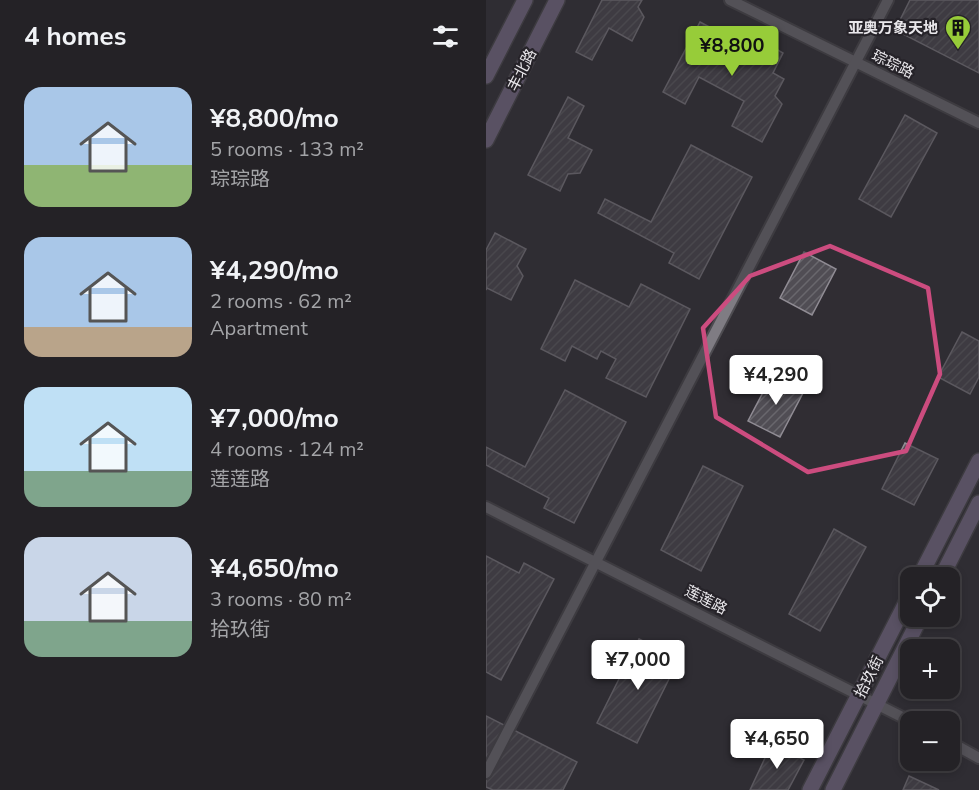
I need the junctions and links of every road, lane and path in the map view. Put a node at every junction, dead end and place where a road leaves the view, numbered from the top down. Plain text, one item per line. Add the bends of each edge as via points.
1 (525, 0) edge
2 (557, 0) edge
3 (730, 0) edge
4 (888, 0) edge
5 (854, 61) junction
6 (486, 76) edge
7 (979, 123) edge
8 (486, 140) edge
9 (979, 461) edge
10 (979, 503) edge
11 (486, 507) edge
12 (595, 561) junction
13 (926, 567) edge
14 (947, 567) edge
15 (900, 615) edge
16 (915, 627) edge
17 (860, 694) junction
18 (877, 703) junction
19 (900, 715) edge
20 (960, 748) edge
21 (979, 758) edge
22 (486, 773) edge
23 (810, 790) edge
24 (833, 790) edge

1 - 6 main road, 丰北路
2 - 8 main road, 丰北路
3 - 5 street, 琮琮路
4 - 5 street
5 - 7 street, 琮琮路
5 - 12 street
9 - 13 main road
10 - 14 main road
11 - 12 street, 莲莲路
12 - 17 street, 莲莲路
12 - 22 street
15 - 17 main road, 拾玖街
16 - 18 main road, 拾玖街
17 - 18 street, 莲莲路
17 - 23 main road, 拾玖街
18 - 19 street, 莲莲路
18 - 24 main road, 拾玖街
20 - 21 street

